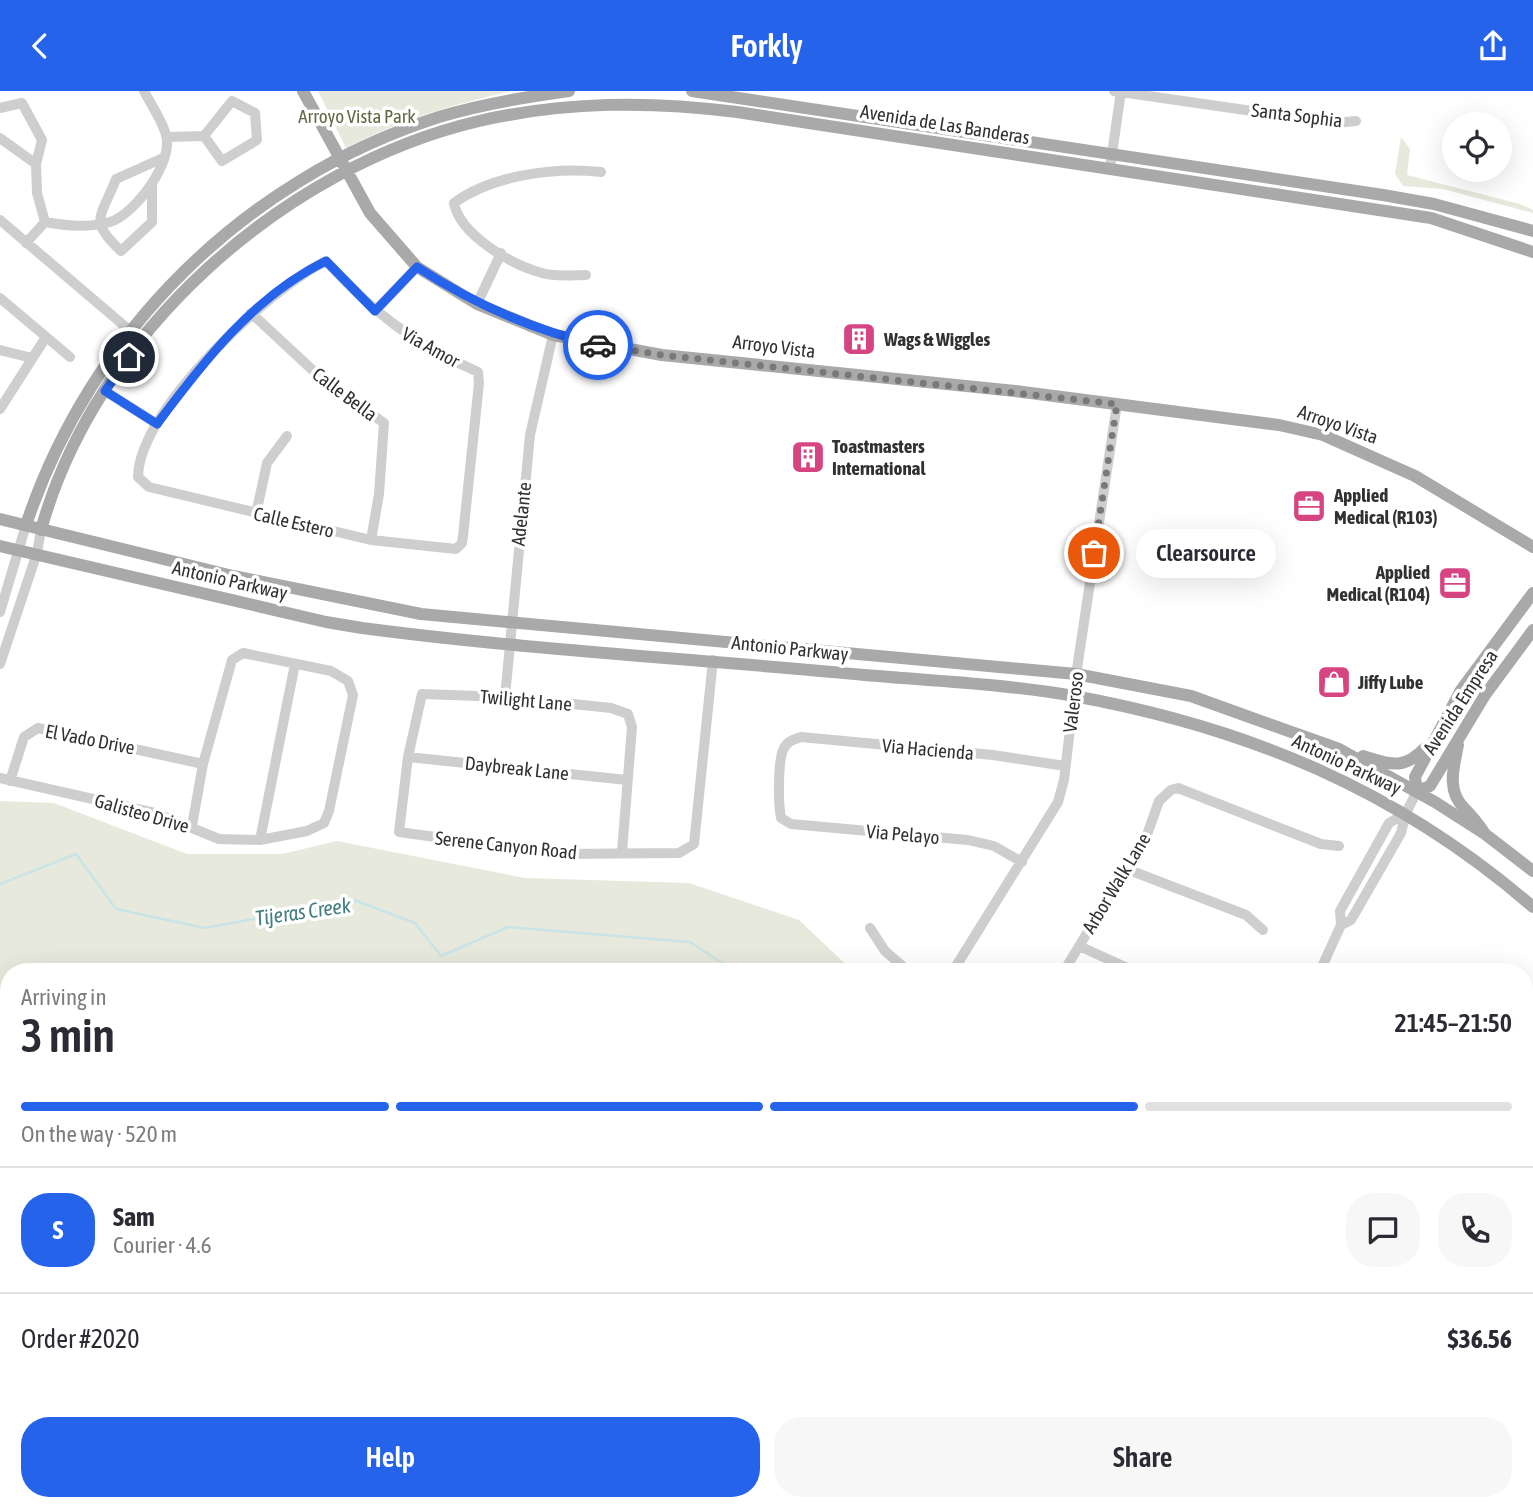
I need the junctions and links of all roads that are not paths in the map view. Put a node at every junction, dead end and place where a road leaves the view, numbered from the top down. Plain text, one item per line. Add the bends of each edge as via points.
1 (144, 91) edge
2 (303, 91) edge
3 (569, 91) edge
4 (692, 91) edge
5 (1114, 91) edge
6 (1121, 91) edge
7 (740, 94) edge
8 (1209, 97) edge
9 (0, 108) edge
10 (737, 112) junction
11 (1356, 121) dead end
12 (204, 136) junction
13 (167, 137) junction
14 (0, 138) edge
15 (1113, 153) junction
16 (163, 158) junction
17 (340, 159) junction
18 (36, 164) junction
19 (1110, 168) junction
20 (601, 172) dead end
21 (348, 173) junction
22 (152, 185) junction
23 (1264, 192) junction
24 (1383, 195) junction
25 (1380, 210) junction
26 (0, 220) edge
27 (1500, 220) junction
28 (45, 222) junction
29 (98, 224) junction
30 (1533, 231) edge
31 (26, 243) junction
32 (1533, 251) edge
33 (501, 253) junction
34 (417, 267) junction
35 (586, 275) dead end
36 (0, 298) edge
37 (477, 304) junction
38 (375, 311) junction
39 (251, 313) junction
40 (130, 330) junction
41 (553, 335) junction
42 (46, 337) junction
43 (141, 340) junction
44 (0, 351) edge
45 (69, 357) dead end
46 (32, 358) junction
47 (105, 391) junction
48 (1117, 404) junction
49 (0, 409) edge
50 (157, 424) junction
51 (287, 436) dead end
52 (256, 514) junction
53 (0, 519) edge
54 (26, 525) junction
55 (41, 530) junction
56 (371, 540) junction
57 (0, 545) edge
58 (1533, 547) edge
59 (19, 549) junction
60 (456, 549) joint
61 (37, 553) junction
62 (1533, 593) edge
63 (0, 613) edge
64 (511, 621) junction
65 (1533, 630) edge
66 (509, 642) junction
67 (713, 660) junction
68 (0, 664) edge
69 (295, 664) junction
70 (1076, 674) junction
71 (1074, 696) junction
72 (505, 697) junction
73 (1460, 732) junction
74 (1433, 740) junction
75 (1339, 749) junction
76 (408, 757) junction
77 (203, 764) junction
78 (1065, 766) junction
79 (5, 780) edge
80 (626, 780) junction
81 (1417, 791) junction
82 (1406, 813) junction
83 (781, 818) joint
84 (192, 826) junction
85 (1485, 834) junction
86 (260, 840) junction
87 (1339, 846) dead end
88 (622, 852) junction
89 (1021, 862) junction
90 (1124, 868) junction
91 (1533, 871) edge
92 (1533, 907) edge
93 (870, 927) dead end
94 (1263, 930) dead end
95 (1079, 946) junction
96 (899, 963) edge
97 (958, 963) edge
98 (1069, 963) edge
99 (1116, 963) edge
100 (1324, 963) edge

1 - 13 street
2 - 17 main road, Arroyo Vista
3 - 17 main road via 438,117
4 - 7 main road, Avenida de Las Banderas
5 - 6 street, Santa Sophia
6 - 8 street, Santa Sophia
6 - 15 street
7 - 10 street
7 - 15 main road, Avenida de Las Banderas
8 - 11 street, Santa Sophia via 1335,123
9 - 18 street via 22,103 43,140
10 - 19 main road, Avenida de Las Banderas
10 - 21 main road, Avenida de Las Banderas via 641,103 525,112 443,132
12 - 12 street via 232,101 255,113 257,139 222,161
12 - 13 street
13 - 16 street
14 - 18 street
15 - 19 street
15 - 24 main road, Avenida de Las Banderas
16 - 22 street
16 - 29 street via 116,179
17 - 21 main road, Arroyo Vista
17 - 40 main road via 261,205 205,250
18 - 28 street
19 - 23 main road, Avenida de Las Banderas
20 - 33 street via 581,170 512,179 470,191 454,203 457,217 470,232
21 - 34 main road, Arroyo Vista via 370,213
21 - 43 main road, Avenida de Las Banderas via 270,218 215,262
22 - 29 street via 123,215
22 - 29 street via 152,222 121,251 101,233
23 - 24 main road via 1280,188 1366,200
23 - 25 main road, Avenida de Las Banderas
24 - 27 main road, Avenida de Las Banderas
25 - 27 main road via 1403,204
25 - 32 main road, Avenida de Las Banderas via 1430,218
26 - 31 street
27 - 30 main road, Avenida de Las Banderas
28 - 29 street via 73,227
28 - 31 street
31 - 40 street
33 - 35 street via 543,274
33 - 37 street
34 - 37 main road, Arroyo Vista
34 - 38 street
36 - 42 street
37 - 41 main road, Arroyo Vista
38 - 39 street, Via Amor via 326,261 305,271
38 - 60 street, Via Amor via 416,342 478,372 463,536
39 - 50 street via 200,367
39 - 56 street, Calle Bella via 320,377 384,423
40 - 43 street
40 - 54 main road via 62,437
41 - 48 main road, Arroyo Vista via 662,355
41 - 64 street, Adelante via 530,435
42 - 45 street
42 - 46 street
43 - 47 main road, Avenida de Las Banderas
44 - 46 street
46 - 49 street
47 - 50 street
47 - 55 main road, Avenida de Las Banderas via 75,443
48 - 58 main road, Arroyo Vista via 1247,419 1323,435 1415,476
48 - 70 street, Valeroso
50 - 52 street, Calle Estero via 138,462 138,477 149,487
51 - 52 street via 267,463
52 - 56 street, Calle Estero
53 - 54 main road, Antonio Parkway
54 - 55 main road, Antonio Parkway
54 - 59 street
55 - 61 street, Avenida de Las Banderas
55 - 64 main road, Antonio Parkway via 374,607
56 - 60 street, Calle Estero
57 - 59 main road, Antonio Parkway
59 - 61 main road, Antonio Parkway
59 - 63 street
61 - 66 main road, Antonio Parkway via 326,622
61 - 68 street, Avenida de Las Banderas
62 - 74 main road, Avenida Empresa via 1461,690
64 - 66 street, Adelante
64 - 70 main road, Antonio Parkway
65 - 73 main road, Avenida Empresa
66 - 67 main road, Antonio Parkway
66 - 72 street, Adelante
67 - 71 main road, Antonio Parkway
67 - 88 street, Serene Canyon Road via 694,844 678,853
69 - 77 street via 243,653 232,660
69 - 86 street
69 - 86 street, Galisteo Drive via 331,671 348,681 353,695 324,823
70 - 71 street, Valeroso
70 - 75 main road, Antonio Parkway via 1191,696
71 - 78 street, Valeroso
71 - 82 main road, Antonio Parkway via 1230,734 1339,779
72 - 76 street, Twilight Lane via 422,694
72 - 80 street, Twilight Lane via 611,708 628,714 632,727
73 - 81 main road, Avenida Empresa via 1430,786
73 - 85 main road via 1452,768 1455,795
74 - 75 main road via 1413,761 1397,764
74 - 81 main road, Avenida Empresa via 1415,777
75 - 81 main road, Antonio Parkway
76 - 80 street, Daybreak Lane
76 - 88 street, Serene Canyon Road via 399,832 559,854
77 - 79 street, El Vado Drive via 38,728 24,737
77 - 84 street
78 - 83 street, Via Hacienda via 801,737 783,750
78 - 89 street, Valeroso via 1058,802
79 - 84 street, Galisteo Drive via 155,813
80 - 88 street
81 - 82 street, Avenida Empresa
81 - 85 main road, Antonio Parkway
82 - 92 main road, Antonio Parkway
82 - 100 street, Avenida Empresa via 1389,823 1339,911 1341,925
83 - 89 street, Via Pelayo via 791,824 968,840 994,846
84 - 86 street, Galisteo Drive via 219,839
85 - 91 main road, Antonio Parkway
87 - 90 street, Arbor Walk Lane via 1321,844 1178,788 1159,801 1148,832
89 - 97 street, Valeroso
90 - 94 street via 1246,915
90 - 95 street, Arbor Walk Lane
93 - 96 street
95 - 98 street, Arbor Walk Lane
95 - 99 street

